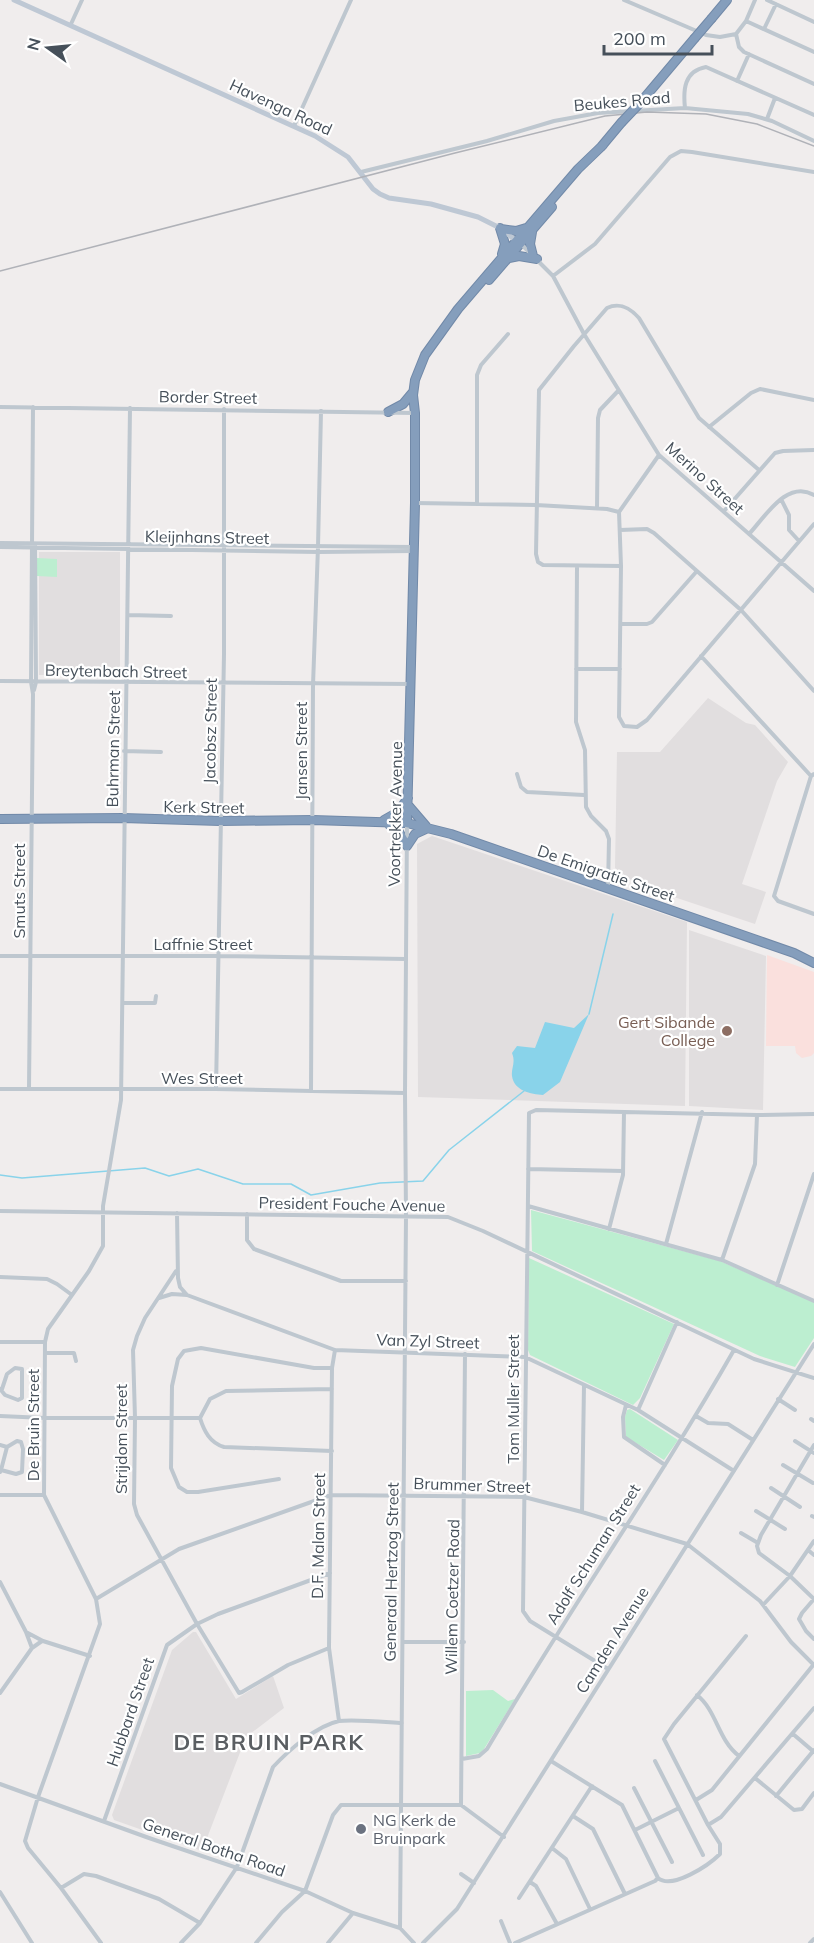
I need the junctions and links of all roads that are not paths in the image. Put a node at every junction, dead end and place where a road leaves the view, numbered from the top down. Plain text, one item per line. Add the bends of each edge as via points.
1 (14, 0) edge
2 (82, 0) edge
3 (351, 0) edge
4 (624, 0) edge
5 (727, 0) edge
6 (755, 0) edge
7 (766, 0) edge
8 (776, 4) junction
9 (746, 21) junction
10 (814, 22) edge
11 (71, 24) junction
12 (764, 29) junction
13 (736, 34) junction
14 (814, 52) edge
15 (748, 54) junction
16 (737, 81) junction
17 (814, 84) edge
18 (775, 98) junction
19 (685, 108) junction
20 (814, 116) edge
21 (767, 119) junction
22 (294, 126) junction
23 (814, 141) edge
24 (361, 172) junction
25 (814, 172) edge
26 (500, 228) junction
27 (530, 229) junction
28 (519, 242) junction
29 (535, 258) junction
30 (504, 259) junction
31 (553, 276) junction
32 (508, 334) dead end
33 (584, 334) junction
34 (618, 391) junction
35 (413, 392) junction
36 (814, 400) edge
37 (0, 407) edge
38 (33, 407) junction
39 (130, 408) junction
40 (224, 410) junction
41 (321, 411) junction
42 (388, 412) junction
43 (415, 413) junction
44 (709, 427) junction
45 (814, 450) edge
46 (659, 455) junction
47 (759, 470) junction
48 (814, 495) edge
49 (781, 499) junction
50 (415, 503) junction
51 (477, 504) junction
52 (537, 506) junction
53 (597, 508) junction
54 (620, 512) junction
55 (724, 512) junction
56 (814, 524) edge
57 (620, 530) junction
58 (749, 534) junction
59 (800, 541) junction
60 (0, 545) edge
61 (33, 545) junction
62 (129, 545) junction
63 (224, 547) junction
64 (318, 549) junction
65 (413, 549) junction
66 (782, 562) junction
67 (621, 566) junction
68 (577, 567) junction
69 (697, 571) junction
70 (814, 591) edge
71 (741, 610) junction
72 (128, 615) junction
73 (171, 616) dead end
74 (621, 624) junction
75 (701, 656) junction
76 (576, 669) junction
77 (620, 669) junction
78 (0, 681) edge
79 (33, 682) junction
80 (126, 683) junction
81 (223, 684) junction
82 (412, 684) junction
83 (313, 685) junction
84 (814, 691) edge
85 (124, 751) junction
86 (161, 752) dead end
87 (517, 774) dead end
88 (813, 775) edge
89 (584, 795) junction
90 (408, 801) junction
91 (123, 818) junction
92 (0, 819) edge
93 (31, 819) junction
94 (313, 820) junction
95 (383, 821) junction
96 (220, 822) junction
97 (407, 823) junction
98 (428, 827) junction
99 (407, 846) junction
100 (608, 888) junction
101 (814, 914) edge
102 (794, 953) junction
103 (0, 956) edge
104 (124, 956) junction
105 (217, 956) junction
106 (30, 957) junction
107 (312, 957) junction
108 (814, 958) edge
109 (406, 959) junction
110 (814, 963) edge
111 (156, 996) dead end
112 (123, 1003) junction
113 (0, 1089) edge
114 (29, 1089) junction
115 (216, 1089) junction
116 (121, 1090) junction
117 (311, 1091) junction
118 (405, 1093) junction
119 (624, 1112) junction
120 (702, 1113) junction
121 (814, 1114) edge
122 (757, 1115) junction
123 (528, 1169) junction
124 (623, 1171) junction
125 (814, 1174) edge
126 (528, 1206) junction
127 (0, 1211) edge
128 (103, 1211) junction
129 (177, 1213) junction
130 (247, 1214) junction
131 (406, 1215) junction
132 (609, 1229) junction
133 (666, 1244) junction
134 (526, 1251) junction
135 (722, 1260) junction
136 (177, 1269) junction
137 (0, 1277) edge
138 (406, 1281) junction
139 (777, 1285) junction
140 (187, 1295) junction
141 (72, 1296) junction
142 (159, 1299) junction
143 (814, 1301) edge
144 (677, 1322) junction
145 (0, 1342) edge
146 (45, 1342) junction
147 (814, 1344) edge
148 (335, 1350) junction
149 (734, 1350) junction
150 (405, 1351) junction
151 (45, 1353) junction
152 (465, 1354) junction
153 (525, 1357) junction
154 (76, 1361) dead end
155 (332, 1368) junction
156 (797, 1372) junction
157 (814, 1378) edge
158 (584, 1385) junction
159 (1, 1389) edge
160 (332, 1389) junction
161 (778, 1399) junction
162 (626, 1405) junction
163 (638, 1410) junction
164 (795, 1410) dead end
165 (0, 1416) edge
166 (696, 1416) junction
167 (45, 1418) junction
168 (135, 1418) junction
169 (172, 1418) junction
170 (200, 1418) junction
171 (682, 1438) junction
172 (753, 1440) junction
173 (795, 1441) dead end
174 (0, 1445) edge
175 (814, 1445) edge
176 (7, 1447) junction
177 (332, 1450) junction
178 (812, 1452) edge
179 (665, 1465) junction
180 (783, 1465) dead end
181 (0, 1471) edge
182 (734, 1471) junction
183 (797, 1474) junction
184 (279, 1479) dead end
185 (813, 1483) edge
186 (771, 1488) dead end
187 (0, 1495) edge
188 (44, 1495) junction
189 (331, 1495) junction
190 (404, 1495) junction
191 (465, 1496) junction
192 (524, 1497) junction
193 (783, 1497) junction
194 (800, 1507) dead end
195 (756, 1511) dead end
196 (582, 1512) junction
197 (770, 1520) junction
198 (626, 1525) junction
199 (785, 1529) dead end
200 (741, 1533) dead end
201 (814, 1541) edge
202 (687, 1544) junction
203 (758, 1544) junction
204 (808, 1550) junction
205 (814, 1555) edge
206 (160, 1561) junction
207 (330, 1573) junction
208 (790, 1576) junction
209 (0, 1582) edge
210 (96, 1599) junction
211 (814, 1599) edge
212 (763, 1605) junction
213 (197, 1624) junction
214 (26, 1632) junction
215 (555, 1636) junction
216 (746, 1636) dead end
217 (814, 1639) edge
218 (42, 1641) junction
219 (402, 1642) junction
220 (464, 1642) junction
221 (32, 1648) junction
222 (329, 1648) junction
223 (90, 1656) junction
224 (814, 1665) edge
225 (608, 1669) junction
226 (0, 1693) edge
227 (697, 1695) junction
228 (814, 1708) edge
229 (339, 1721) junction
230 (402, 1723) junction
231 (793, 1734) junction
232 (814, 1751) edge
233 (739, 1756) junction
234 (462, 1759) junction
235 (551, 1761) junction
236 (655, 1761) dead end
237 (755, 1778) junction
238 (0, 1784) edge
239 (592, 1785) junction
240 (634, 1788) dead end
241 (814, 1792) edge
242 (776, 1796) junction
243 (38, 1797) junction
244 (696, 1800) junction
245 (401, 1804) junction
246 (461, 1805) junction
247 (679, 1808) junction
248 (573, 1816) junction
249 (104, 1821) junction
250 (651, 1822) junction
251 (708, 1825) junction
252 (635, 1830) junction
253 (504, 1837) junction
254 (552, 1848) junction
255 (703, 1855) dead end
256 (672, 1862) dead end
257 (237, 1868) junction
258 (461, 1874) dead end
259 (657, 1878) junction
260 (530, 1882) junction
261 (474, 1883) junction
262 (61, 1888) junction
263 (305, 1891) junction
264 (0, 1892) edge
265 (625, 1894) junction
266 (519, 1898) dead end
267 (590, 1909) junction
268 (353, 1912) junction
269 (501, 1920) dead end
270 (200, 1923) junction
271 (557, 1923) junction
272 (400, 1928) junction
273 (814, 1939) edge
274 (32, 1943) edge
275 (101, 1943) edge
276 (181, 1943) edge
277 (256, 1943) edge
278 (328, 1943) edge
279 (414, 1943) edge
280 (423, 1943) edge
281 (510, 1943) edge
282 (515, 1943) edge
283 (810, 1943) edge

1 - 11 street, Havenga Road
2 - 11 street
3 - 22 street
4 - 13 street via 706,35
5 - 27 highway, bridge
6 - 9 street
7 - 8 street
8 - 10 street
8 - 12 street
9 - 12 street
9 - 13 street
11 - 22 street, Havenga Road
12 - 14 street
13 - 15 street via 739,47
15 - 16 street
15 - 17 street
16 - 18 street
16 - 19 street via 712,68 699,69 685,83
18 - 20 street
18 - 21 street
19 - 21 street, Beukes Road
19 - 24 street, Beukes Road via 575,116
21 - 23 street, Beukes Road
22 - 24 street, Havenga Road via 342,153
24 - 26 street, Havenga Road via 373,189 384,196 442,207
25 - 31 street via 677,152 595,244
26 - 27 highway
26 - 28 street, Havenga Road
26 - 30 highway
27 - 28 highway
27 - 29 highway
28 - 29 street, Havenga Road
28 - 30 highway
29 - 30 highway
29 - 31 street, Havenga Road
30 - 35 highway via 458,309 425,355
31 - 33 street, Havenga Road
32 - 51 street via 477,375
33 - 34 street, Merino Street
33 - 44 street via 607,308 621,305 630,309 690,405
33 - 52 street via 539,390
34 - 46 street, Merino Street
34 - 53 street via 597,418
35 - 42 highway via 403,404
35 - 43 highway, Voortrekker Avenue
36 - 44 street via 760,389
37 - 38 street, Border Street
38 - 39 street, Border Street
38 - 61 street, Smuts Street
39 - 40 street, Border Street
39 - 62 street, Buhrman Street
40 - 41 street, Border Street
40 - 63 street, Jacobsz Street
41 - 42 street, Border Street
41 - 64 street, Jansen Street
42 - 43 street, Border Street
43 - 50 highway, Voortrekker Avenue
44 - 47 street
45 - 47 street via 775,453
46 - 54 street
46 - 55 street, Merino Street
47 - 55 street
48 - 49 street via 798,491
49 - 58 street
49 - 59 street via 789,515 789,530
50 - 51 street
50 - 65 highway, Voortrekker Avenue
51 - 52 street
52 - 53 street
52 - 68 street via 538,562
53 - 54 street
54 - 57 street
55 - 58 street, Merino Street
56 - 59 street
57 - 67 street
57 - 69 street via 650,530
58 - 66 street, Merino Street
59 - 66 street
60 - 61 street, Kleijnhans Street
61 - 62 street, Kleijnhans Street
61 - 79 street, Smuts Street
62 - 63 street, Kleijnhans Street
62 - 72 street, Buhrman Street
63 - 64 street, Kleijnhans Street
63 - 81 street, Jacobsz Street
64 - 65 street, Kleijnhans Street
64 - 83 street, Jansen Street
65 - 82 highway, Voortrekker Avenue
66 - 70 street, Merino Street
66 - 71 street
67 - 68 street
67 - 74 street
68 - 76 street
69 - 71 street
69 - 74 street via 652,622
71 - 75 street
71 - 84 street
72 - 73 street
72 - 80 street, Buhrman Street
74 - 77 street
75 - 77 street via 646,722 637,727 627,727 619,717
75 - 88 street
76 - 77 street
76 - 89 street via 575,718 585,750
78 - 79 street, Breytenbach Street
79 - 80 street, Breytenbach Street
79 - 93 street, Smuts Street
80 - 81 street, Breytenbach Street
80 - 85 street, Buhrman Street
81 - 83 street, Breytenbach Street
81 - 96 street, Jacobsz Street
82 - 83 street, Breytenbach Street
82 - 90 highway, Voortrekker Avenue
83 - 94 street, Jansen Street
85 - 86 street
85 - 91 street, Buhrman Street
87 - 89 street via 520,786 527,792
88 - 101 street via 774,896
89 - 100 street via 588,813 609,836
90 - 95 highway
90 - 97 highway, Voortrekker Avenue
90 - 98 highway
91 - 93 highway, Kerk Street
91 - 96 highway, Kerk Street
91 - 104 street, Buhrman Street
92 - 93 highway, Kerk Street
93 - 106 street, Smuts Street
94 - 95 highway, Kerk Street
94 - 96 highway, Kerk Street
94 - 107 street, Jansen Street
95 - 97 highway, Kerk Street
95 - 99 highway via 399,832
96 - 105 street, Jacobsz Street
97 - 98 highway, De Emigratie Street
97 - 99 street, Voortrekker Avenue
98 - 99 highway via 415,834
98 - 100 highway, De Emigratie Street
99 - 109 street, Voortrekker Avenue
100 - 102 highway, De Emigratie Street
102 - 108 highway, De Emigratie Street
102 - 110 highway, De Emigratie Street
103 - 106 street, Laffnie Street
104 - 105 street, Laffnie Street
104 - 106 street, Laffnie Street
104 - 112 street, Buhrman Street
105 - 107 street, Laffnie Street
105 - 115 street, Jacobsz Street
106 - 114 street, Smuts Street
107 - 109 street, Laffnie Street
107 - 117 street, Jansen Street
109 - 118 street, Voortrekker Avenue
111 - 112 street via 155,1003
112 - 116 street, Buhrman Street
113 - 114 street, Wes Street
114 - 116 street, Wes Street
115 - 116 street, Wes Street
115 - 117 street, Wes Street
116 - 128 street, De Bruin Street
117 - 118 street, Wes Street
118 - 131 street, Voortrekker Avenue
119 - 120 street
119 - 123 street, Tom Muller Street via 532,1110 528,1118
119 - 124 street
120 - 122 street
120 - 133 street
121 - 122 street
122 - 135 street via 754,1164
123 - 124 street
123 - 126 street, Tom Muller Street
124 - 132 street
125 - 139 street
126 - 132 street
126 - 134 street, Tom Muller Street
127 - 128 street, President Fouche Avenue
128 - 129 street, President Fouche Avenue
128 - 141 street, De Bruin Street via 103,1246
129 - 130 street, President Fouche Avenue
129 - 136 street
130 - 131 street, President Fouche Avenue
130 - 138 street via 247,1240 254,1248 341,1281
131 - 134 street, President Fouche Avenue via 452,1218
131 - 138 street, Generaal Hertzog Street
132 - 133 street
133 - 135 street
134 - 144 street, President Fouche Avenue
134 - 153 street, Tom Muller Street
135 - 139 street
136 - 140 street via 179,1283
136 - 142 street, Strijdom Street
137 - 141 street via 47,1279
138 - 150 street, Generaal Hertzog Street
139 - 143 street
140 - 142 street via 172,1294
140 - 148 street, Van Zyl Street
141 - 146 street, De Bruin Street via 48,1329
142 - 168 street, Strijdom Street via 139,1329 133,1350
144 - 149 street, President Fouche Avenue
144 - 163 street
145 - 146 street
146 - 151 street, De Bruin Street
147 - 156 street, Camden Avenue
148 - 150 street, Van Zyl Street
148 - 155 street, D.F. Malan Street
149 - 156 street, President Fouche Avenue
149 - 166 street, Adolf Schuman Street
150 - 152 street, Van Zyl Street
150 - 190 street, Generaal Hertzog Street
151 - 154 street via 74,1353
151 - 167 street, De Bruin Street
152 - 153 street, Van Zyl Street
152 - 191 street, Willem Coetzer Road
153 - 158 street, Van Zyl Street
153 - 192 street, Tom Muller Street
155 - 160 street, D.F. Malan Street
155 - 169 street via 189,1349 178,1359 173,1374
156 - 157 street, President Fouche Avenue
156 - 161 street, Camden Avenue
158 - 162 street, Van Zyl Street
158 - 196 street
159 - 159 street via 9,1372 17,1367 22,1369 22,1398 5,1395
160 - 170 street via 225,1391 210,1399
160 - 177 street, D.F. Malan Street
161 - 164 street
161 - 172 street, Camden Avenue
162 - 163 street, Van Zyl Street
162 - 179 street via 624,1437
163 - 171 street, Van Zyl Street
165 - 167 street
166 - 171 street, Adolf Schuman Street
166 - 172 street via 708,1423 728,1424
167 - 168 street
167 - 188 street, De Bruin Street
168 - 169 street
168 - 206 street, Strijdom Street via 135,1510
169 - 170 street
169 - 184 street via 171,1468 184,1491
170 - 177 street via 210,1439 224,1448
171 - 179 street, Adolf Schuman Street
171 - 182 street, Van Zyl Street
172 - 182 street, Camden Avenue
173 - 178 street
174 - 176 street
175 - 178 street
176 - 181 street
176 - 181 street via 17,1441 22,1443 21,1473
177 - 189 street, D.F. Malan Street
178 - 183 street
179 - 198 street, Adolf Schuman Street
180 - 183 street
182 - 202 street, Camden Avenue
183 - 185 street
183 - 193 street
186 - 193 street
187 - 188 street
188 - 210 street, De Bruin Street
189 - 190 street, Brummer Street
189 - 206 street, Brummer Street via 188,1545
189 - 207 street, D.F. Malan Street
190 - 191 street, Brummer Street
190 - 219 street, Generaal Hertzog Street
191 - 192 street, Brummer Street
191 - 220 street, Willem Coetzer Road
192 - 196 street, Brummer Street
192 - 215 street, Tom Muller Street via 524,1615
193 - 194 street
193 - 197 street
195 - 197 street
196 - 198 street, Brummer Street
197 - 199 street
197 - 203 street
198 - 202 street, Brummer Street
198 - 215 street, Adolf Schuman Street
200 - 203 street
201 - 204 street
202 - 212 street, Brummer Street
202 - 225 street, Camden Avenue
203 - 208 street via 759,1553
204 - 205 street
204 - 208 street
206 - 210 street, Brummer Street
206 - 213 street, Strijdom Street
207 - 213 street, Hubbard Street
207 - 222 street, D.F. Malan Street
208 - 211 street
208 - 212 street
209 - 214 street
210 - 223 street, De Bruin Street via 100,1624
211 - 217 street via 800,1619
212 - 224 street, Brummer Street
213 - 222 street, Strijdom Street via 240,1693 288,1665
213 - 249 street, Hubbard Street via 165,1648
214 - 218 street
214 - 221 street
215 - 225 street, Tom Muller Street
215 - 234 street, Adolf Schuman Street via 487,1749 479,1756
216 - 227 street
218 - 221 street
218 - 223 street
219 - 220 street
219 - 230 street, Generaal Hertzog Street
220 - 234 street, Willem Coetzer Road
221 - 226 street
222 - 229 street, D.F. Malan Street
223 - 243 street, De Bruin Street
224 - 233 street
225 - 235 street, Camden Avenue
227 - 233 street via 708,1706 729,1747
227 - 244 street via 664,1740
228 - 231 street
229 - 230 street
229 - 257 street via 308,1735 273,1767
230 - 245 street, Generaal Hertzog Street
231 - 232 street
231 - 237 street
232 - 242 street
233 - 244 street via 712,1790
234 - 246 street, Willem Coetzer Road
235 - 239 street
235 - 253 street, Camden Avenue
236 - 247 street
237 - 242 street
237 - 251 street via 721,1817
238 - 243 street, General Botha Road
239 - 248 street
239 - 252 street via 622,1804
240 - 250 street
241 - 242 street via 798,1811
243 - 249 street, General Botha Road
243 - 262 street, De Bruin Street via 26,1845
244 - 251 street
245 - 246 street
245 - 263 street via 338,1807
245 - 272 street, Generaal Hertzog Street
246 - 253 street
247 - 250 street
247 - 255 street
248 - 254 street
248 - 265 street via 593,1829
249 - 257 street, General Botha Road
250 - 252 street
250 - 256 street
251 - 259 street via 720,1844 718,1856 703,1868 673,1881
252 - 259 street
253 - 261 street, Camden Avenue
254 - 260 street
254 - 267 street via 566,1859
257 - 263 street, General Botha Road
257 - 270 street
258 - 261 street
259 - 265 street
260 - 266 street
260 - 271 street
261 - 280 street, Camden Avenue via 452,1915
262 - 270 street via 84,1874 96,1876 159,1899
262 - 275 street, De Bruin Street
263 - 268 street, General Botha Road
263 - 277 street
264 - 274 street
265 - 267 street
267 - 271 street
268 - 272 street, General Botha Road
268 - 278 street
269 - 281 street
270 - 276 street
271 - 282 street
272 - 279 street, General Botha Road
273 - 283 street

